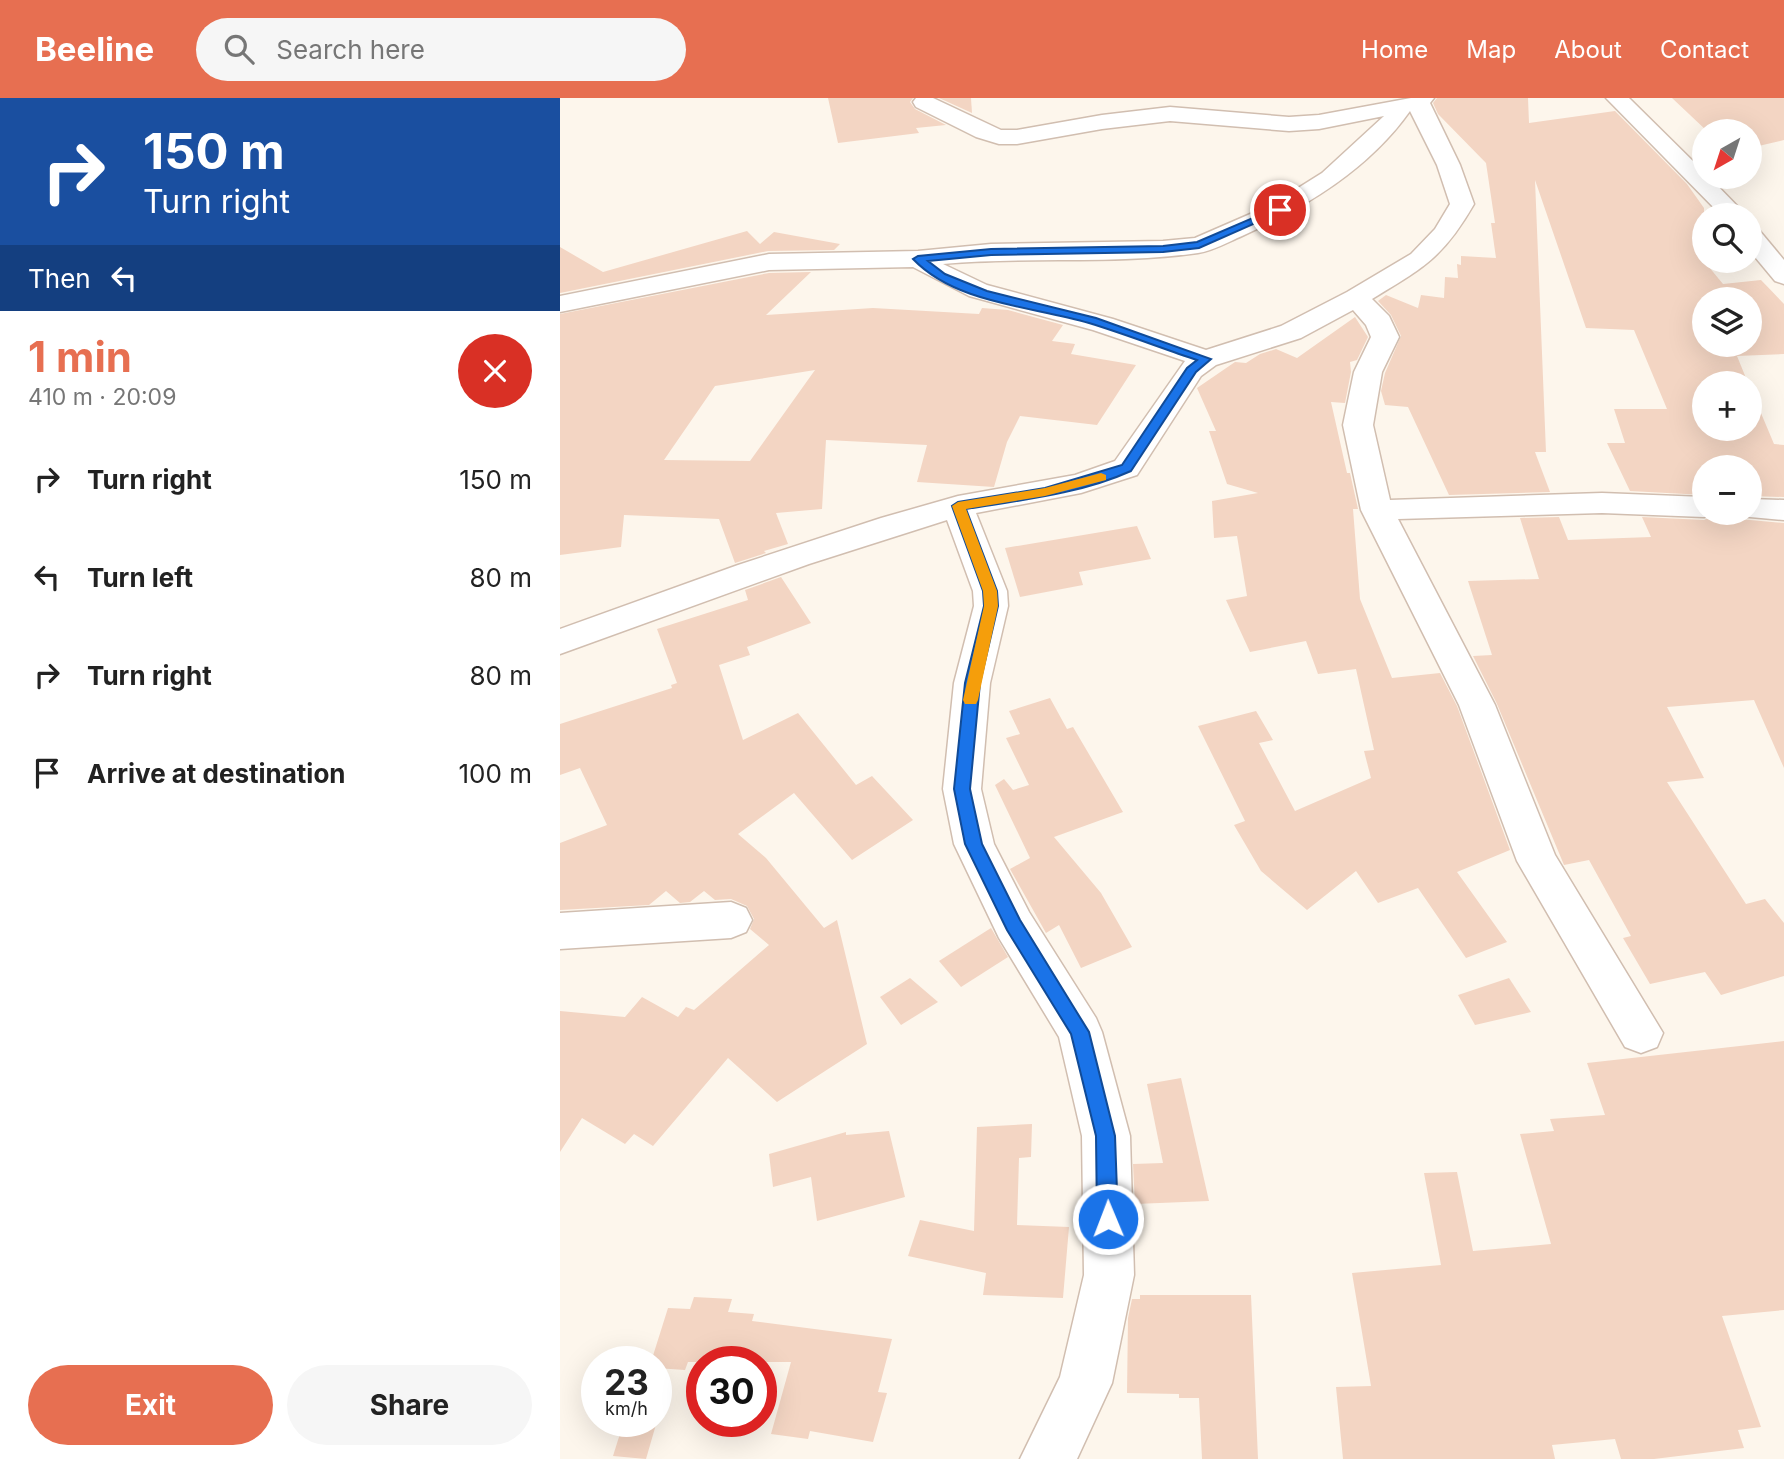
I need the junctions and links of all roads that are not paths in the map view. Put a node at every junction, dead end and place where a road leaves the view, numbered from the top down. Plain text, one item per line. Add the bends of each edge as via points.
1 (1617, 98) edge
2 (924, 102) dead end
3 (1415, 102) edge
4 (1168, 106) edge
5 (1722, 203) edge
6 (1762, 249) edge
7 (918, 259) junction
8 (1784, 276) edge
9 (1356, 298) junction
10 (560, 304) edge
11 (1206, 359) junction
12 (958, 506) junction
13 (1692, 507) edge
14 (1762, 509) edge
15 (1377, 510) junction
16 (1784, 510) edge
17 (560, 642) edge
18 (731, 920) dead end
19 (560, 931) edge
20 (1641, 1033) dead end
21 (1048, 1459) edge

1 - 5 street
2 - 4 street via 999,137 1101,122
3 - 4 street via 1289,124
3 - 7 street via 1330,178 1280,210 1199,245
3 - 9 street via 1455,179 1462,204 1446,233 1420,259
6 - 8 street
7 - 10 street via 769,262
7 - 11 street via 941,276 983,293 1092,320
9 - 11 street via 1291,332
9 - 15 street via 1379,322 1385,337 1368,372 1358,425
11 - 12 street via 1192,370 1126,468 1045,492
12 - 17 street via 845,538
12 - 21 street via 990,591 991,606 972,683 962,789 974,844 1014,925 1080,1032 1106,1136 1109,1275 1085,1383
13 - 15 street via 1602,503
14 - 16 street
15 - 20 street via 1477,705 1537,862
18 - 19 street

